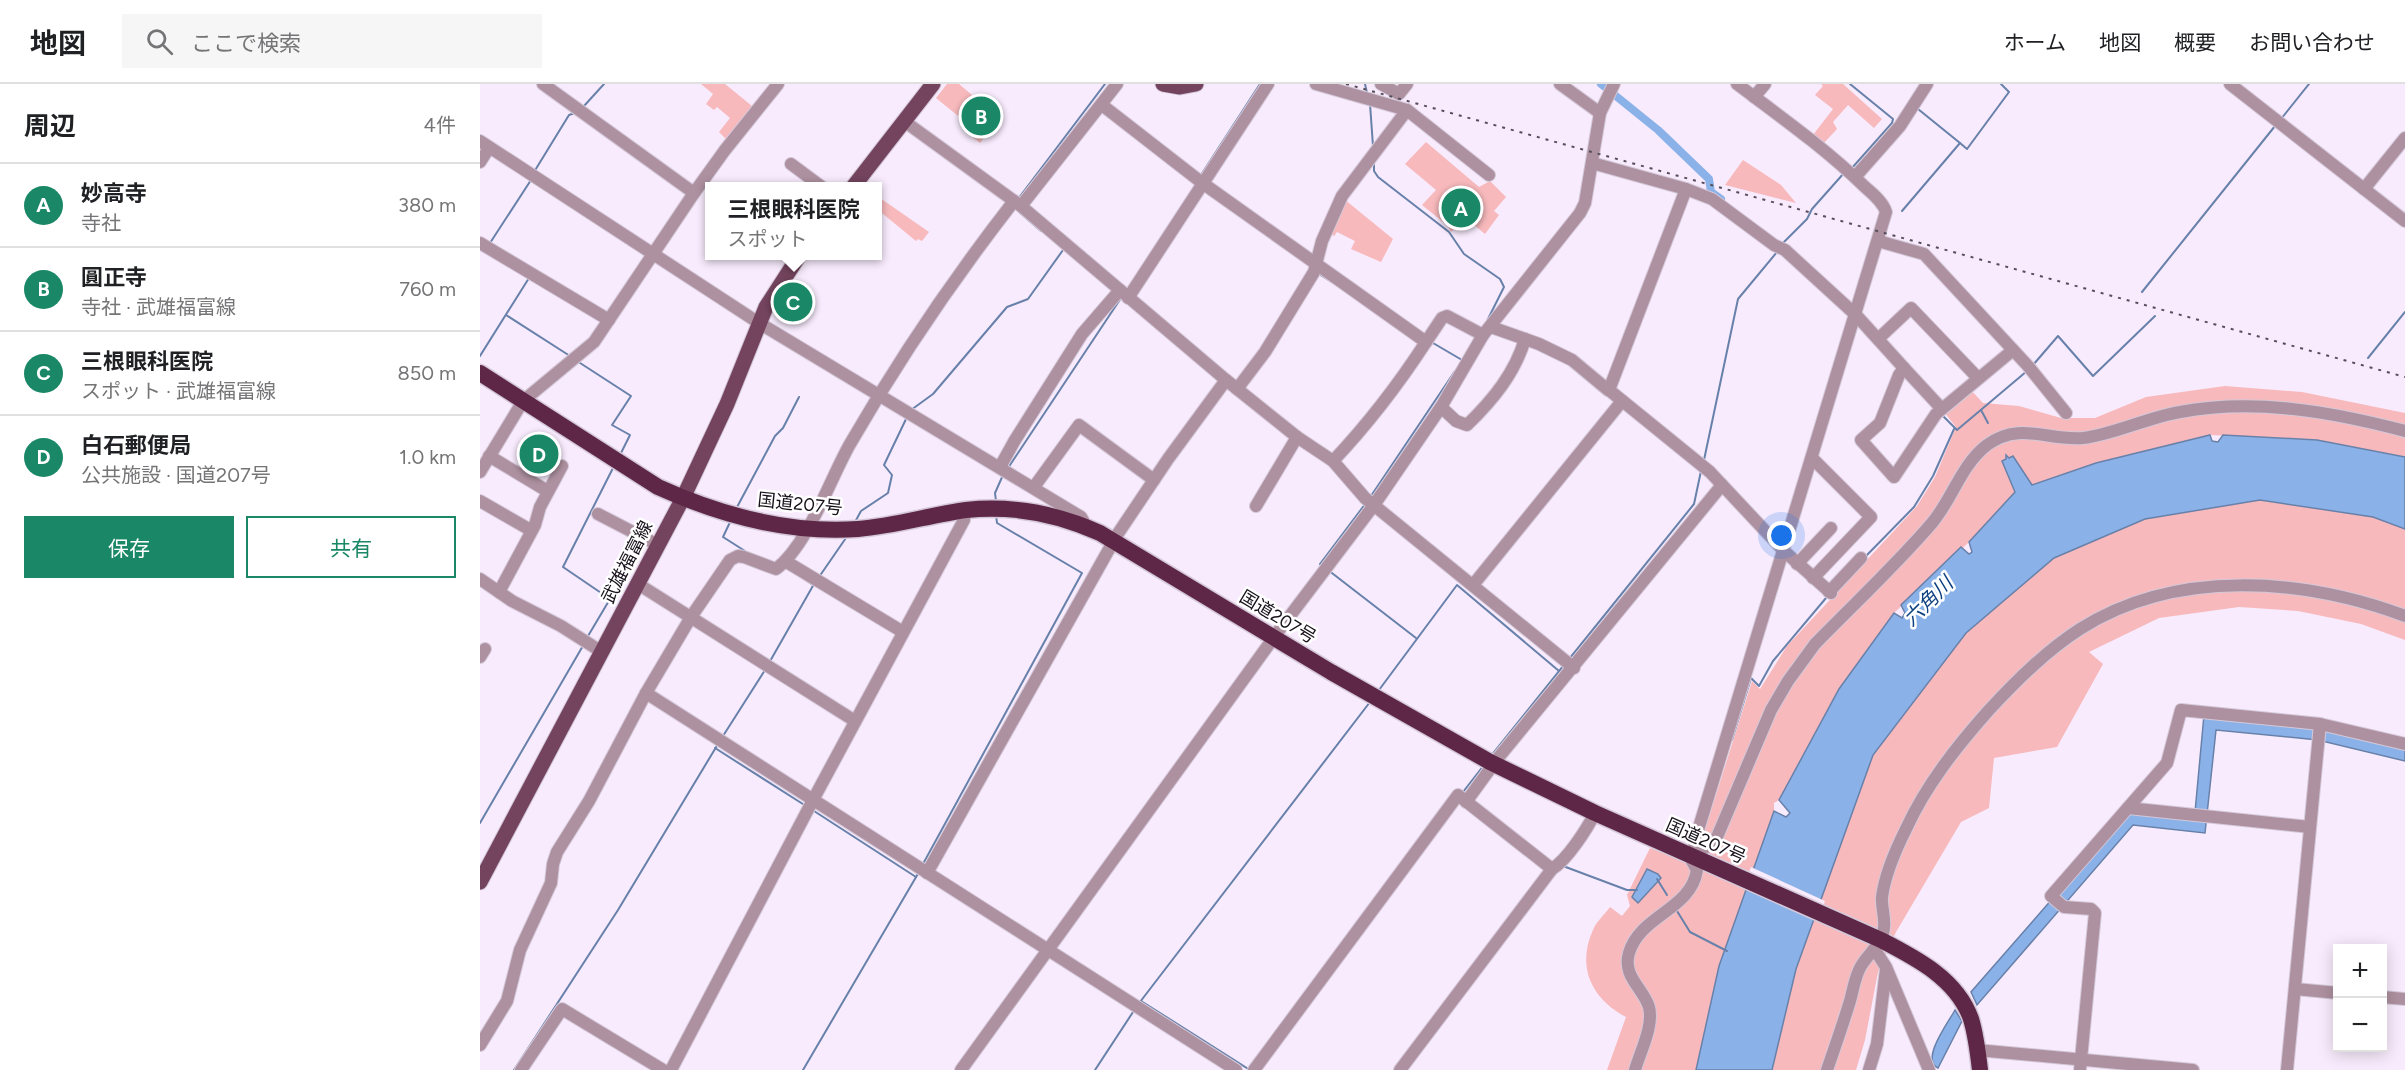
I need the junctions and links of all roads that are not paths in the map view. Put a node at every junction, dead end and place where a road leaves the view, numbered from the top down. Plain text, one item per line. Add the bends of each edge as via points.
1 (543, 84) edge
2 (778, 84) edge
3 (933, 84) edge
4 (1117, 84) edge
5 (1163, 84) edge
6 (1196, 84) edge
7 (1268, 84) edge
8 (1316, 84) edge
9 (1381, 84) edge
10 (1407, 84) edge
11 (1560, 84) edge
12 (1737, 84) edge
13 (1765, 84) edge
14 (1927, 84) edge
15 (2230, 84) edge
16 (1611, 89) edge
17 (1754, 97) junction
18 (1102, 105) junction
19 (1407, 110) junction
20 (1600, 113) junction
21 (904, 121) junction
22 (2405, 138) edge
23 (485, 144) edge
24 (480, 162) edge
25 (1592, 163) junction
26 (790, 164) dead end
27 (1850, 172) junction
28 (1489, 175) dead end
29 (1202, 181) junction
30 (816, 182) edge
31 (857, 182) edge
32 (1686, 189) junction
33 (2364, 189) junction
34 (694, 193) junction
35 (1018, 204) junction
36 (2405, 221) edge
37 (1878, 241) junction
38 (480, 243) edge
39 (649, 253) junction
40 (796, 260) edge
41 (1313, 266) junction
42 (1124, 294) junction
43 (1854, 319) junction
44 (609, 320) junction
45 (759, 323) junction
46 (1485, 331) junction
47 (1878, 339) junction
48 (1524, 342) junction
49 (1424, 344) junction
50 (2013, 350) junction
51 (1902, 371) junction
52 (480, 374) edge
53 (1978, 378) junction
54 (1226, 380) junction
55 (1605, 387) dead end
56 (1237, 389) junction
57 (879, 394) junction
58 (523, 401) junction
59 (1622, 401) junction
60 (1441, 406) junction
61 (1939, 411) junction
62 (2066, 413) dead end
63 (2405, 431) edge
64 (1297, 437) junction
65 (489, 456) junction
66 (1812, 458) junction
67 (1334, 461) junction
68 (562, 466) dead end
69 (1004, 469) junction
70 (480, 472) edge
71 (1154, 480) junction
72 (1722, 485) junction
73 (1034, 488) junction
74 (549, 489) junction
75 (683, 498) junction
76 (480, 501) edge
77 (1370, 502) junction
78 (1256, 506) dead end
79 (965, 510) junction
80 (598, 514) dead end
81 (1086, 526) junction
82 (533, 528) junction
83 (808, 528) junction
84 (1831, 528) dead end
85 (1114, 540) junction
86 (658, 545) junction
87 (1784, 551) junction
88 (1861, 558) dead end
89 (782, 564) junction
90 (1797, 564) junction
91 (1813, 578) junction
92 (480, 579) edge
93 (1471, 583) junction
94 (638, 584) junction
95 (499, 592) junction
96 (2405, 616) edge
97 (691, 617) junction
98 (903, 632) junction
99 (1274, 638) junction
100 (602, 652) junction
101 (1570, 664) junction
102 (646, 693) junction
103 (855, 721) junction
104 (2320, 724) junction
105 (2405, 744) edge
106 (1489, 762) junction
107 (1467, 798) junction
108 (810, 805) junction
109 (2128, 808) junction
110 (1595, 813) junction
111 (2310, 827) junction
112 (1693, 855) junction
113 (1556, 866) junction
114 (922, 870) junction
115 (480, 882) edge
116 (1876, 942) junction
117 (1048, 951) junction
118 (1886, 967) junction
119 (2295, 989) junction
120 (2333, 993) edge
121 (2387, 997) edge
122 (2405, 999) edge
123 (480, 1046) edge
124 (1977, 1050) junction
125 (2081, 1064) edge
126 (521, 1070) edge
127 (663, 1070) edge
128 (671, 1070) edge
129 (961, 1070) edge
130 (1236, 1070) edge
131 (1254, 1070) edge
132 (1400, 1070) edge
133 (1635, 1070) edge
134 (1827, 1070) edge
135 (1869, 1070) edge
136 (1929, 1070) edge
137 (1980, 1070) edge
138 (2193, 1070) edge
139 (2287, 1070) edge

1 - 34 street
2 - 34 street
3 - 21 main road
4 - 18 street
5 - 6 main road
7 - 29 street
8 - 19 street
9 - 10 street via 1399,94
11 - 20 street
12 - 17 street
13 - 17 street
14 - 27 street via 1900,126
15 - 33 street
16 - 20 street
17 - 27 street
18 - 29 street
18 - 35 street
19 - 28 street
19 - 41 street via 1342,196
20 - 25 street
21 - 31 main road
21 - 35 street
22 - 33 street
23 - 24 street
23 - 39 street
25 - 32 street
25 - 46 street via 1580,213
26 - 30 street
27 - 37 street via 1886,208
29 - 41 street
29 - 42 street
32 - 43 street via 1712,199 1780,247
32 - 59 street via 1609,390
33 - 36 street
34 - 39 street
35 - 42 street
35 - 57 street via 977,248
37 - 43 street
37 - 50 street via 1924,254
38 - 44 street
39 - 44 street
39 - 45 street
40 - 45 main road, 武雄福富線
41 - 49 street
41 - 56 street via 1265,352
42 - 54 street
42 - 69 street via 1082,334 1015,440
43 - 47 street
43 - 66 street
44 - 58 street via 594,342
45 - 57 street
45 - 75 main road, 武雄福富線
46 - 48 street
46 - 49 street via 1447,316
46 - 60 street
47 - 51 street
47 - 53 street via 1911,308
48 - 55 street via 1572,360
48 - 60 street via 1517,361 1492,400 1467,425 1456,421
49 - 67 street via 1405,374
50 - 53 street
50 - 62 street
51 - 61 street
51 - 61 street via 1880,423 1861,440 1894,477
52 - 58 highway, 国道207号
53 - 61 street
54 - 56 street
54 - 71 street
56 - 64 street
57 - 69 street
57 - 83 street
58 - 65 street
58 - 75 highway, 国道207号 via 658,487
59 - 72 street via 1697,460
59 - 93 street
60 - 77 street
63 - 112 street via 2331,413 2225,407 2181,411 2086,438 2061,439 2012,432 1989,444 1972,458 1934,521 1801,663 1771,710 1717,837
64 - 67 street
64 - 78 street
65 - 70 street
65 - 74 street
66 - 87 street
66 - 91 street via 1871,517
67 - 77 street
68 - 74 street
69 - 73 street
71 - 73 street via 1079,425
71 - 85 street
72 - 87 street
72 - 101 street
73 - 81 street via 1081,517
74 - 82 street
75 - 83 highway, 国道207号 via 734,515
75 - 86 main road, 武雄福富線
76 - 82 street via 526,528
77 - 93 street
77 - 99 street
79 - 81 highway, 国道207号 via 1036,512
79 - 83 highway, 国道207号 via 850,529
79 - 98 street via 964,520
80 - 86 street
81 - 85 highway, 国道207号
82 - 95 street
83 - 89 street
84 - 90 street
85 - 99 highway, 国道207号
85 - 114 street
86 - 94 main road, 武雄福富線
87 - 90 street
87 - 112 street
88 - 91 street via 1830,593
89 - 97 street via 774,569 744,557 730,560
89 - 98 street
90 - 91 street
92 - 95 street
93 - 101 street
94 - 97 street
94 - 100 main road, 武雄福富線
95 - 100 street
96 - 116 street via 2374,604 2301,589 2234,585 2156,597 2128,605 2081,628 2007,691 1935,778 1906,828 1889,869 1881,900 1885,925
97 - 102 street
97 - 103 street
98 - 103 street
99 - 106 highway, 国道207号
99 - 117 street
100 - 115 main road, 武雄福富線
101 - 106 street
102 - 108 street
102 - 123 street via 589,801 557,852 551,883 520,950 507,1001
103 - 108 street
104 - 105 street
104 - 109 street via 2181,710 2167,763
104 - 111 street
106 - 107 street
106 - 110 highway, 国道207号
107 - 113 street
107 - 131 street via 1458,795
108 - 114 street
108 - 128 street
109 - 111 street
109 - 125 street via 2051,896 2064,907 2091,909 2095,914
110 - 112 highway, 国道207号
110 - 113 street
111 - 119 street
112 - 116 highway, 国道207号
112 - 133 street via 1696,879 1688,894 1642,929 1629,954 1631,976 1649,1008 1649,1026
113 - 132 street
114 - 117 street
116 - 118 street
116 - 124 highway, 国道207号 via 1915,958 1956,992 1971,1018
116 - 134 street via 1861,967
117 - 129 street
117 - 130 street
118 - 135 street via 1877,1044
118 - 136 street
119 - 120 street
119 - 139 street
121 - 122 street
124 - 125 street
124 - 137 highway, 国道207号
125 - 138 street
126 - 127 street via 562,1009

